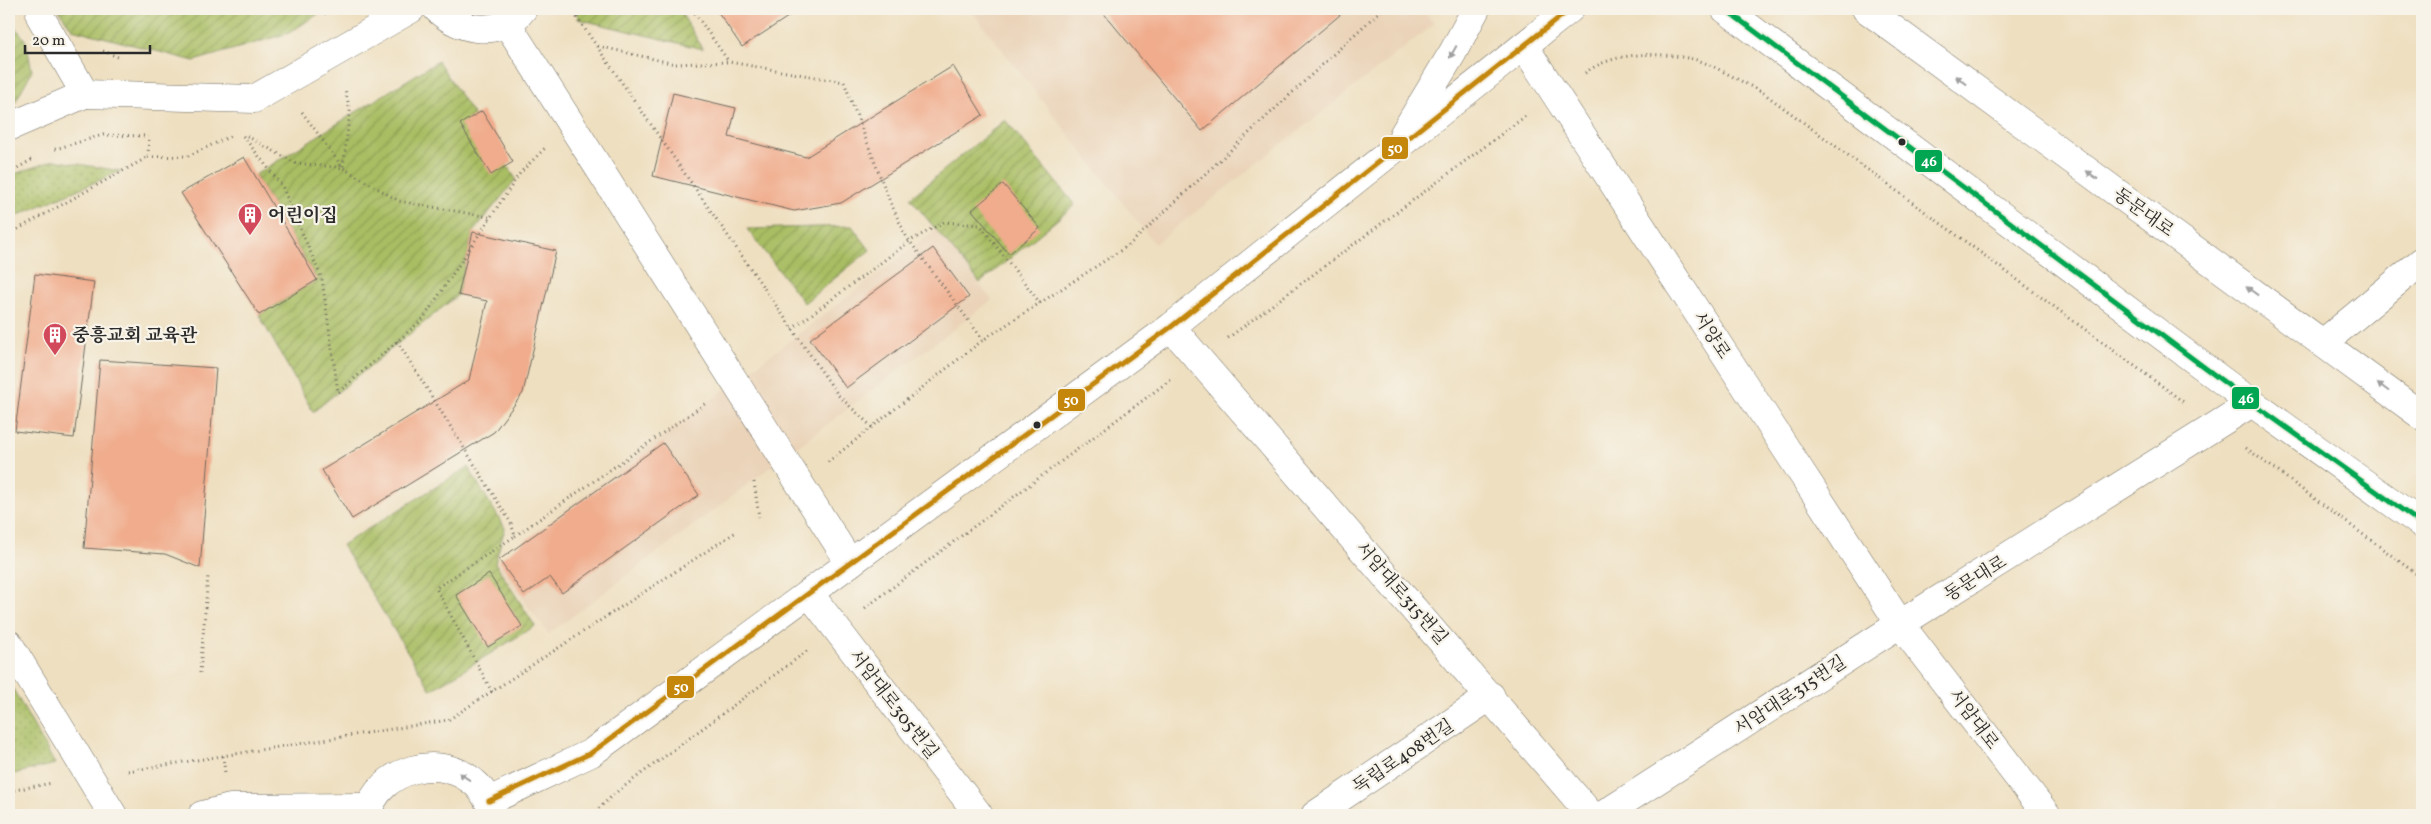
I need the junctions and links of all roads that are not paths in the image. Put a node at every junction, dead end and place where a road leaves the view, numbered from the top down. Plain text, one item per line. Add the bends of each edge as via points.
1 (412, 9) edge
2 (437, 9) edge
3 (1476, 9) edge
4 (1570, 9) edge
5 (1725, 9) edge
6 (1866, 9) edge
7 (514, 15) edge
8 (40, 16) dead end
9 (1524, 46) junction
10 (85, 94) junction
11 (9, 127) edge
12 (1394, 150) junction
13 (2422, 261) edge
14 (1171, 327) junction
15 (2323, 343) junction
16 (2252, 403) junction
17 (2422, 416) edge
18 (2422, 524) edge
19 (850, 563) junction
20 (809, 594) junction
21 (1900, 624) junction
22 (9, 644) edge
23 (1491, 696) junction
24 (491, 808) edge
25 (368, 811) edge
26 (113, 815) edge
27 (202, 815) edge
28 (979, 815) edge
29 (1315, 815) edge
30 (1591, 815) edge
31 (1603, 815) edge
32 (2047, 815) edge

1 - 10 street via 254,99
2 - 7 street via 446,18 463,26 480,29 498,26
3 -> 12 street
4 - 9 street
5 - 16 street
15 -> 6 street, 동문대로
7 - 19 street
8 - 10 street
9 - 12 street
9 - 21 street, 서양로
10 - 11 street
12 - 14 street
13 - 15 street
14 - 19 street
14 - 23 street, 서암대로315번길
17 -> 15 street, 동문대로
16 - 18 street
16 - 21 street, 동문대로
19 - 20 street
20 - 24 street via 590,753
20 - 28 street, 서암대로305번길
21 - 31 street, 서암대로315번길
21 - 32 street, 서암대로
22 - 26 street
23 - 29 street, 독립로408번길
23 - 30 street, 서암대로315번길
24 -> 25 street via 477,785 460,773 442,767 422,767 400,774 382,788
25 - 27 street via 230,808

